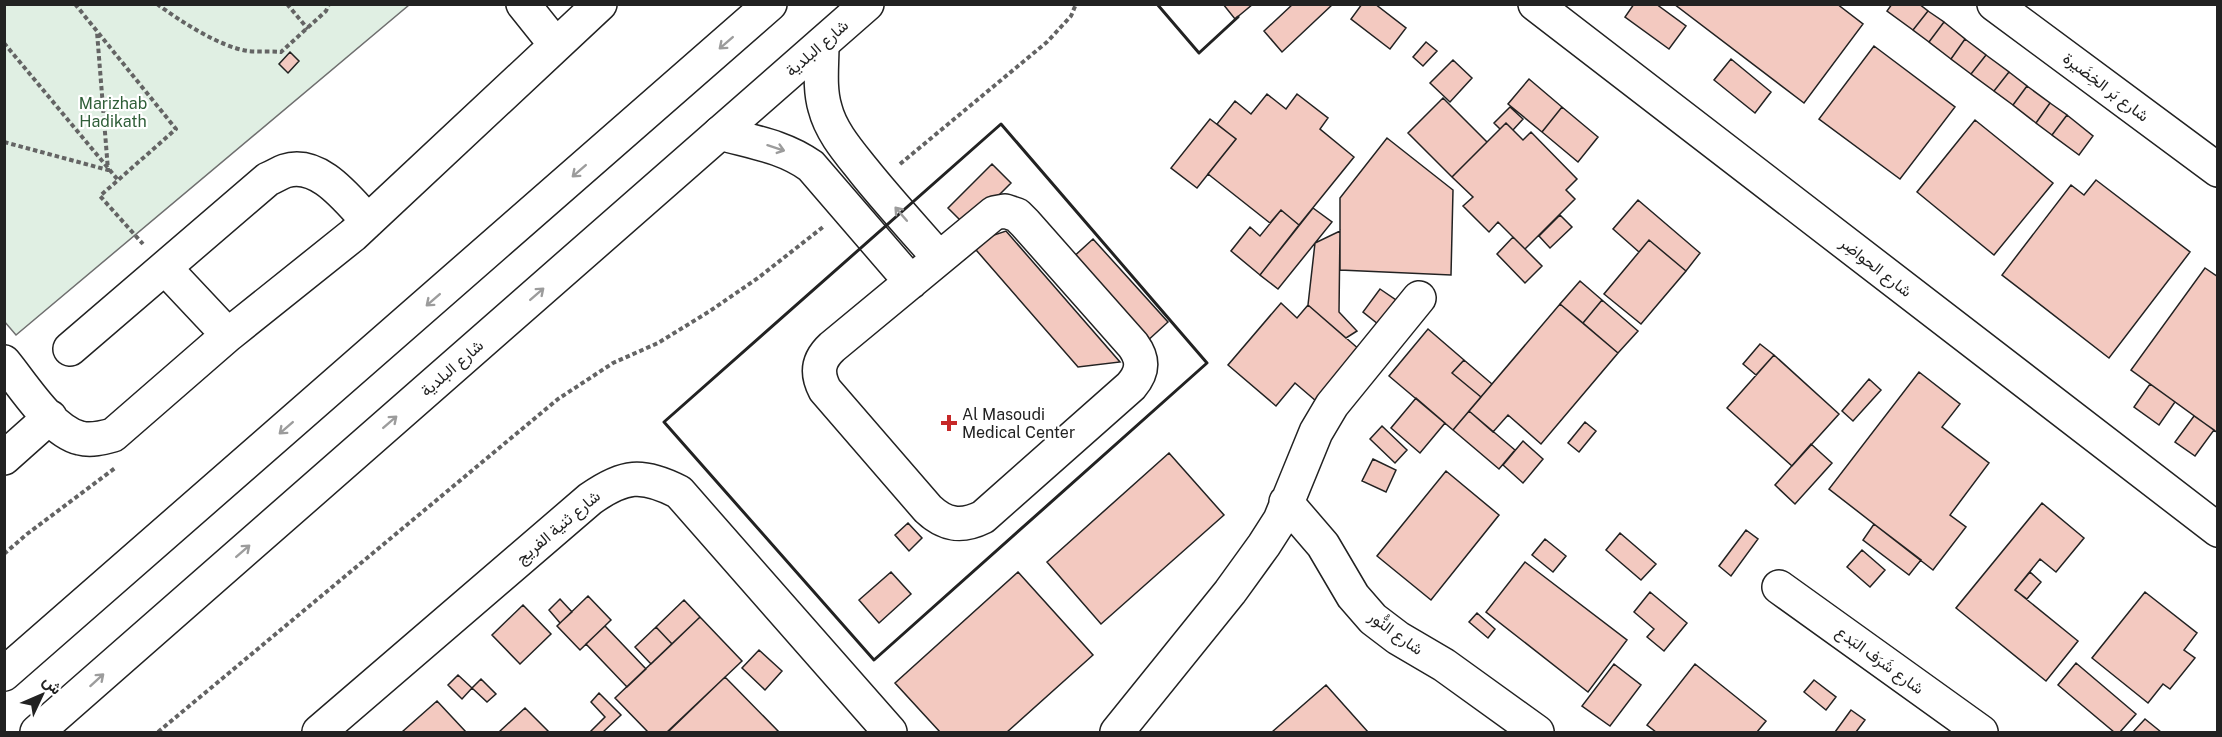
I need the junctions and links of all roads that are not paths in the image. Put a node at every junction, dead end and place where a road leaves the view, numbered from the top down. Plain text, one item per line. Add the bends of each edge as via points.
1 (523, 4) edge
2 (600, 4) edge
3 (770, 4) edge
4 (867, 4) edge
5 (1535, 4) edge
6 (1994, 4) edge
7 (555, 44) junction
8 (822, 44) junction
9 (720, 133) junction
10 (2217, 170) edge
11 (368, 221) junction
12 (939, 258) junction
13 (165, 268) junction
14 (911, 282) junction
15 (1419, 298) dead end
16 (228, 335) junction
17 (70, 349) dead end
18 (4, 362) edge
19 (50, 417) junction
20 (4, 458) edge
21 (1286, 502) junction
22 (2217, 530) edge
23 (1779, 587) dead end
24 (4, 674) edge
25 (37, 732) edge
26 (319, 732) edge
27 (890, 732) edge
28 (1117, 732) edge
29 (1537, 732) edge
30 (1981, 732) edge

1 - 7 street
2 - 7 street
3 -> 24 street
4 - 8 street, شارع البلدية
5 - 22 street, شارع الحواضِر
6 - 10 street, شارع بَر الخِضَيرة
7 - 11 street
8 - 9 street, شارع البلدية
12 -> 8 street via 875,185 831,124 822,90
9 -> 14 street via 777,148 811,166
25 -> 9 street, شارع البلدية
11 - 13 street via 326,180 306,170 287,170 268,179
11 - 16 street
12 - 14 street
12 - 14 street via 994,213 1017,214 1133,345 1142,366 1131,386 972,523 960,525 937,518 821,381 820,362 825,354
13 - 16 street
13 - 17 street
15 - 21 street via 1332,405
16 - 19 street via 113,435 81,438
18 - 19 street
19 - 20 street
21 - 28 street via 1280,520 1230,592
21 - 29 street, شارع النُّور via 1323,545 1353,596 1373,619
23 - 30 street, شارع شَرَف البَدع
26 - 27 street, شارع ثنية الفريج via 590,499 610,485 634,478 658,481 680,492

